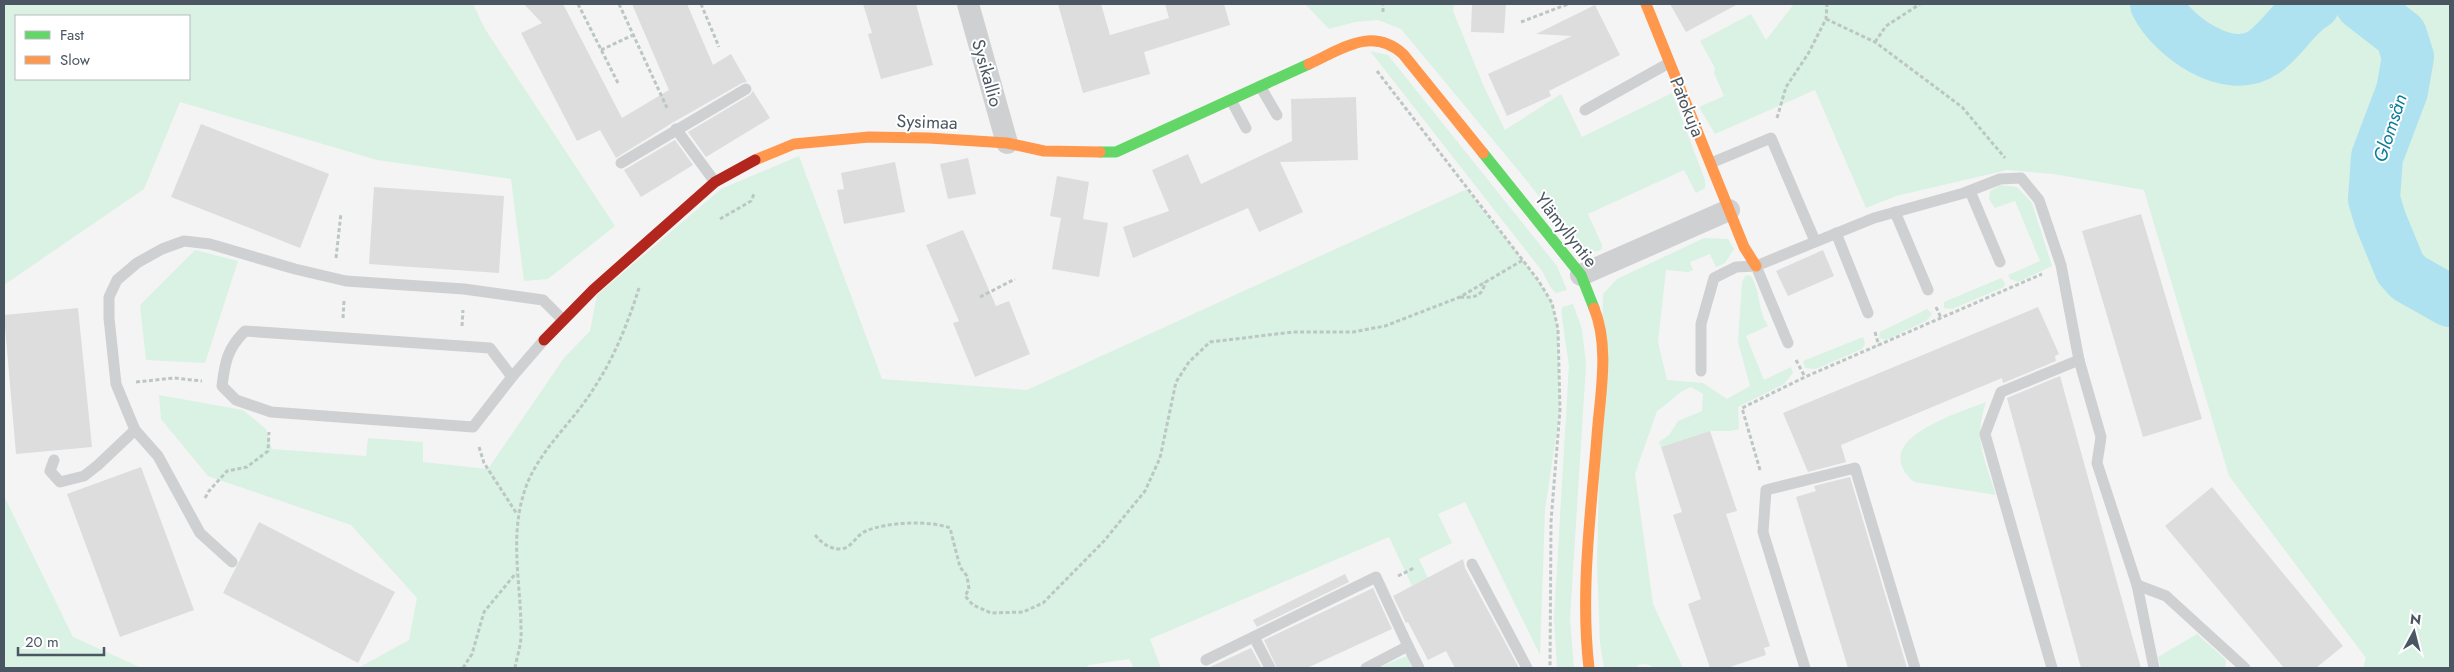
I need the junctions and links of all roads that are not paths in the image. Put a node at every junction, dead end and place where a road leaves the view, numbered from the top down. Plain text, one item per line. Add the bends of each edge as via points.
1 (968, 4) edge
2 (1646, 4) edge
3 (1355, 43) joint
4 (1670, 63) junction
5 (1260, 86) junction
6 (746, 89) dead end
7 (1231, 100) junction
8 (1586, 110) dead end
9 (1277, 115) dead end
10 (1246, 128) dead end
11 (676, 129) junction
12 (1007, 143) junction
13 (622, 163) dead end
14 (1710, 164) junction
15 (715, 182) junction
16 (1970, 191) junction
17 (1729, 210) junction
18 (1896, 212) junction
19 (1836, 233) junction
20 (1815, 241) junction
21 (2000, 262) dead end
22 (1756, 266) junction
23 (1581, 275) junction
24 (1928, 290) dead end
25 (1868, 313) dead end
26 (563, 320) junction
27 (544, 340) joint
28 (1788, 343) dead end
29 (2079, 360) junction
30 (1701, 372) dead end
31 (512, 376) junction
32 (135, 430) junction
33 (54, 460) dead end
34 (232, 562) dead end
35 (1472, 564) dead end
36 (2137, 585) junction
37 (1254, 637) junction
38 (1408, 646) junction
39 (1206, 660) dead end
40 (1270, 668) edge
41 (1366, 668) edge
42 (1420, 668) edge
43 (1527, 668) edge
44 (1588, 668) edge
45 (1805, 668) edge
46 (1915, 668) edge
47 (2052, 668) edge
48 (2154, 668) edge
49 (2245, 668) edge

1 - 12 street, Sysikallio
2 - 4 street, Patokuja
3 - 5 street, Sysimaa
3 - 23 street, Ylämyllyntie via 1381,40 1403,54
4 - 8 lane
4 - 14 street, Patokuja
5 - 7 street, Sysimaa
5 - 9 lane
6 - 11 lane
7 - 10 lane
7 - 12 street, Sysimaa via 1116,152 1044,151
11 - 13 lane
11 - 15 lane
12 - 15 street, Sysimaa via 869,137 794,144 748,163
14 - 17 street, Patokuja
14 - 20 lane via 1771,138
15 - 26 street, Sysimaa
16 - 18 lane
16 - 21 lane
16 - 29 lane via 2000,179 2021,178 2039,200 2060,265
17 - 22 street, Patokuja via 1744,247
17 - 23 street
18 - 19 lane
18 - 24 lane
19 - 20 lane
19 - 25 lane
20 - 22 lane
22 - 28 lane
22 - 30 lane via 1736,268 1714,278 1701,324
23 - 44 street, Ylämyllyntie via 1597,315 1604,355 1586,572
26 - 27 street, Sysimaa
26 - 32 lane via 542,300 464,289 334,278 210,244 184,241 137,262 117,280 109,298 116,384
27 - 31 lane
29 - 36 lane via 2101,437 2097,463
29 - 47 lane via 2001,392 1985,434
31 - 31 lane via 473,427 271,412 236,400 222,386 225,359 245,331 490,348
32 - 33 lane via 84,476 60,482 50,471
32 - 34 lane via 158,456 200,532
35 - 43 lane
36 - 48 lane
36 - 49 lane via 2166,596
37 - 38 lane via 1376,577
37 - 39 lane
37 - 40 lane
38 - 41 lane
38 - 42 lane
45 - 46 lane via 1763,532 1766,490 1855,468

